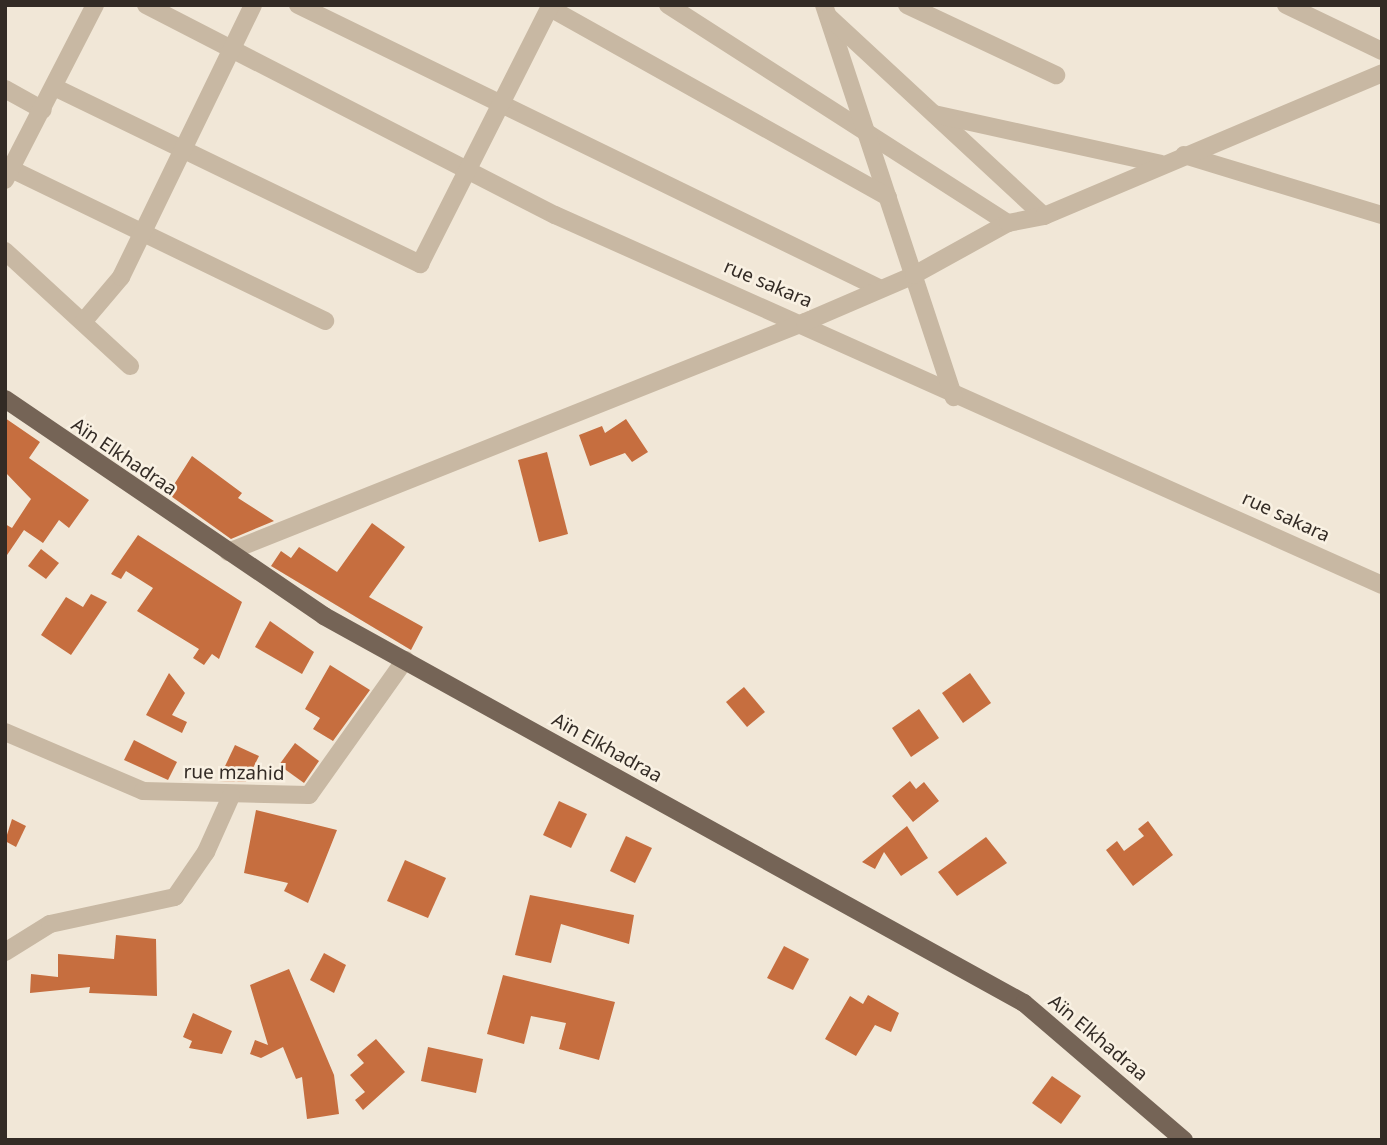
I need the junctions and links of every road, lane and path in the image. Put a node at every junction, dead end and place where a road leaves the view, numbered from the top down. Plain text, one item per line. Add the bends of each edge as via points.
1 (95, 5) edge
2 (146, 5) edge
3 (253, 5) edge
4 (298, 5) edge
5 (668, 5) edge
6 (907, 5) edge
7 (1286, 5) edge
8 (550, 7) edge
9 (826, 11) edge
10 (328, 12) edge
11 (232, 47) junction
12 (1382, 51) edge
13 (1382, 73) edge
14 (1056, 75) dead end
15 (54, 87) junction
16 (5, 89) edge
17 (502, 103) junction
18 (43, 110) junction
19 (934, 114) junction
20 (859, 125) junction
21 (183, 149) junction
22 (1184, 155) junction
23 (1161, 164) junction
24 (468, 170) junction
25 (8, 175) edge
26 (888, 197) junction
27 (1382, 215) edge
28 (1044, 216) junction
29 (1008, 223) junction
30 (142, 233) junction
31 (5, 251) edge
32 (914, 275) junction
33 (881, 289) junction
34 (326, 321) dead end
35 (83, 322) junction
36 (805, 322) junction
37 (130, 366) dead end
38 (954, 395) junction
39 (5, 398) edge
40 (228, 552) junction
41 (1382, 585) edge
42 (405, 660) junction
43 (5, 732) edge
44 (230, 796) junction
45 (5, 952) edge
46 (1184, 1140) edge

1 - 15 street
2 - 11 street, rue sakara
3 - 11 street
4 - 10 street
5 - 20 street
6 - 14 street
7 - 12 street
8 - 17 street
8 - 26 street
9 - 19 street
9 - 20 street
10 - 17 street
11 - 21 street
11 - 24 street, rue sakara
13 - 22 street
15 - 18 street
15 - 21 street
16 - 18 street
17 - 24 street
17 - 33 street
18 - 25 street
19 - 23 street
19 - 28 street
20 - 26 street
20 - 29 street
21 - 24 street via 420,264
21 - 30 street
22 - 23 street
22 - 27 street
23 - 28 street
24 - 36 street, rue sakara via 555,215
25 - 30 street
26 - 32 street
28 - 29 street
29 - 32 street
30 - 34 street
30 - 35 street via 121,277
31 - 35 street
32 - 33 street
32 - 38 street
33 - 36 street
35 - 37 street
36 - 38 street, rue sakara
36 - 40 street
38 - 41 street, rue sakara
39 - 40 main road, Aïn Elkhadraa
40 - 42 main road, Aïn Elkhadraa
42 - 44 street, rue mzahid via 309,795
42 - 46 main road, Aïn Elkhadraa via 1024,1003
43 - 44 street, rue mzahid via 143,791
44 - 45 street via 206,852 175,897 50,924

